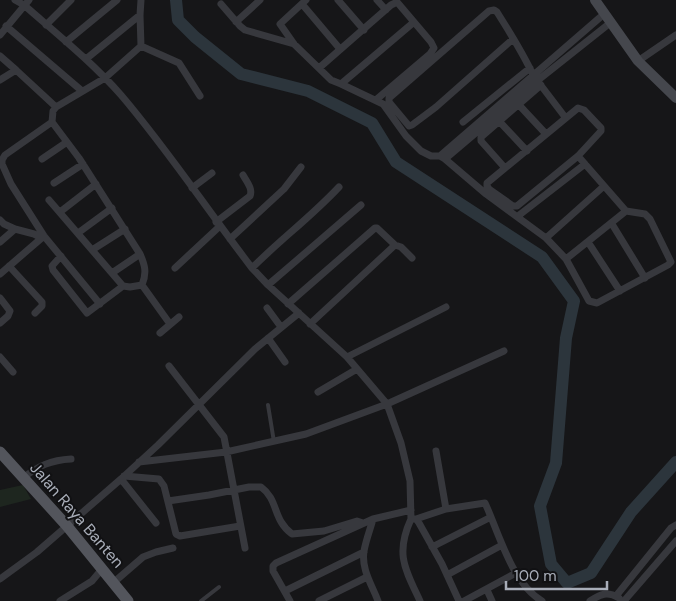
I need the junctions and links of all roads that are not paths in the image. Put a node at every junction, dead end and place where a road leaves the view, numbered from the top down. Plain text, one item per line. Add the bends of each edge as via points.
1 (15, 0) edge
2 (71, 0) edge
3 (117, 0) edge
4 (141, 0) edge
5 (260, 0) edge
6 (338, 0) edge
7 (377, 0) edge
8 (595, 0) edge
9 (27, 2) edge
10 (304, 2) edge
11 (221, 4) dead end
12 (386, 10) junction
13 (140, 15) junction
14 (607, 19) junction
15 (236, 22) junction
16 (414, 22) junction
17 (46, 24) junction
18 (6, 26) junction
19 (364, 30) junction
20 (582, 33) junction
21 (0, 35) edge
22 (676, 35) edge
23 (513, 39) junction
24 (589, 41) junction
25 (66, 42) junction
26 (294, 44) junction
27 (141, 46) junction
28 (340, 49) junction
29 (0, 56) edge
30 (86, 58) junction
31 (638, 61) junction
32 (319, 68) junction
33 (547, 69) junction
34 (16, 70) junction
35 (535, 77) junction
36 (105, 78) junction
37 (0, 80) edge
38 (341, 84) junction
39 (82, 91) junction
40 (200, 96) dead end
41 (676, 98) edge
42 (377, 99) junction
43 (519, 105) junction
44 (56, 107) junction
45 (565, 117) junction
46 (499, 121) junction
47 (52, 122) junction
48 (463, 122) dead end
49 (546, 134) junction
50 (67, 142) junction
51 (527, 151) junction
52 (578, 156) junction
53 (442, 158) junction
54 (42, 159) dead end
55 (83, 164) junction
56 (585, 164) junction
57 (301, 167) dead end
58 (505, 168) junction
59 (212, 173) dead end
60 (243, 175) dead end
61 (54, 184) dead end
62 (96, 184) junction
63 (604, 186) junction
64 (339, 187) dead end
65 (192, 188) junction
66 (50, 200) dead end
67 (361, 205) dead end
68 (112, 208) junction
69 (626, 211) junction
70 (60, 212) junction
71 (518, 216) junction
72 (0, 220) edge
73 (218, 224) junction
74 (612, 224) junction
75 (15, 229) junction
76 (125, 229) junction
77 (78, 233) junction
78 (43, 237) junction
79 (546, 238) junction
80 (230, 239) junction
81 (0, 242) edge
82 (588, 242) junction
83 (395, 245) junction
84 (92, 250) junction
85 (140, 254) junction
86 (61, 256) junction
87 (412, 258) dead end
88 (566, 259) junction
89 (9, 266) junction
90 (175, 268) dead end
91 (252, 268) junction
92 (112, 273) junction
93 (0, 274) edge
94 (646, 278) junction
95 (142, 285) junction
96 (268, 285) junction
97 (123, 286) junction
98 (620, 291) junction
99 (0, 298) edge
100 (100, 304) junction
101 (288, 304) junction
102 (446, 306) dead end
103 (267, 308) dead end
104 (35, 312) dead end
105 (299, 313) junction
106 (180, 317) dead end
107 (0, 323) edge
108 (170, 324) junction
109 (310, 324) junction
110 (282, 327) junction
111 (160, 333) dead end
112 (268, 338) junction
113 (504, 352) dead end
114 (0, 357) edge
115 (347, 357) junction
116 (285, 362) dead end
117 (170, 366) dead end
118 (357, 369) junction
119 (13, 372) dead end
120 (318, 392) dead end
121 (200, 404) junction
122 (387, 404) junction
123 (268, 405) dead end
124 (274, 442) junction
125 (436, 451) dead end
126 (0, 452) edge
127 (226, 452) junction
128 (71, 459) dead end
129 (139, 462) junction
130 (122, 477) junction
131 (23, 478) junction
132 (235, 491) junction
133 (168, 501) junction
134 (446, 509) junction
135 (411, 510) junction
136 (491, 516) junction
137 (373, 519) junction
138 (413, 519) junction
139 (363, 523) junction
140 (156, 524) dead end
141 (676, 525) edge
142 (67, 526) junction
143 (240, 526) junction
144 (676, 541) edge
145 (502, 545) junction
146 (432, 547) junction
147 (173, 548) dead end
148 (245, 548) dead end
149 (364, 552) junction
150 (102, 569) junction
151 (516, 574) junction
152 (447, 575) junction
153 (367, 577) junction
154 (0, 579) edge
155 (113, 583) junction
156 (219, 587) dead end
157 (487, 590) junction
158 (285, 591) junction
159 (616, 596) junction
160 (60, 601) edge
161 (128, 601) edge
162 (201, 601) edge
163 (290, 601) edge
164 (319, 601) edge
165 (378, 601) edge
166 (420, 601) edge
167 (459, 601) edge
168 (464, 601) edge
169 (492, 601) edge
170 (542, 601) edge
171 (590, 601) edge
172 (623, 601) edge

1 - 9 street
2 - 17 street
3 - 25 street
4 - 13 street
5 - 15 street
6 - 19 street
7 - 12 street
8 - 14 street
9 - 17 street
9 - 18 street
10 - 26 street via 280,24
10 - 28 street
11 - 15 street
12 - 16 street via 397,2
12 - 19 street
13 - 27 street
13 - 30 street
14 - 20 street
14 - 24 street
14 - 31 street
15 - 26 street via 245,30
16 - 38 street
16 - 42 street via 434,48
17 - 25 street
18 - 21 street
18 - 39 street
19 - 28 street
20 - 24 street
20 - 33 street
22 - 31 street
23 - 23 street via 412,125 409,126 389,102 389,98 489,11 497,12
23 - 35 street
24 - 33 street
25 - 30 street
26 - 32 street
27 - 36 street
27 - 40 street via 179,63
28 - 32 street
29 - 34 street
30 - 36 street
31 - 41 street
32 - 38 street via 330,80
33 - 35 street
34 - 37 street
34 - 44 street
35 - 43 street
35 - 45 street
35 - 48 street
35 - 53 street
36 - 39 street
36 - 65 street via 152,133
38 - 42 street
39 - 44 street
42 - 53 street via 421,151
43 - 46 street
43 - 49 street
44 - 47 street
45 - 49 street
45 - 52 street via 581,108 601,128
46 - 51 street
46 - 58 street via 480,137
47 - 50 street
47 - 78 street via 2,160 11,184
49 - 51 street
50 - 54 street
50 - 55 street
51 - 58 street
52 - 56 street
52 - 58 street via 517,206 487,186
53 - 71 street
55 - 61 street
55 - 62 street
56 - 63 street
56 - 71 street
57 - 80 street via 284,190
59 - 65 street
60 - 73 street via 252,193
62 - 68 street
62 - 70 street
63 - 69 street
63 - 79 street
64 - 91 street
65 - 73 street
66 - 70 street
67 - 96 street
68 - 76 street
68 - 77 street
69 - 74 street
69 - 94 street via 645,214 650,219 671,262
70 - 77 street
71 - 79 street
72 - 75 street
73 - 80 street
73 - 90 street
74 - 82 street
74 - 94 street
75 - 78 street
75 - 81 street
76 - 84 street
76 - 85 street
77 - 84 street
78 - 86 street
78 - 89 street
79 - 88 street
80 - 91 street
82 - 88 street
82 - 98 street
83 - 87 street
83 - 101 street via 375,228
83 - 109 street
84 - 92 street
85 - 92 street
85 - 95 street via 146,275
86 - 100 street
86 - 100 street via 52,266 53,270 85,312 87,314
88 - 98 street via 592,303
89 - 93 street
89 - 104 street via 42,302
91 - 96 street
92 - 97 street
94 - 98 street
95 - 97 street
95 - 108 street
96 - 101 street
97 - 100 street
99 - 107 street via 10,311
101 - 105 street
102 - 115 street
103 - 110 street
105 - 109 street
105 - 110 street
106 - 108 street
108 - 111 street
109 - 115 street
110 - 112 street
112 - 116 street
112 - 121 street
113 - 122 street
114 - 119 street
115 - 118 street
117 - 121 street
118 - 120 street
118 - 122 street
121 - 127 street via 224,437
121 - 129 street
122 - 124 street via 306,434
122 - 135 street via 410,481
123 - 124 lane
124 - 127 street
125 - 134 street
126 - 131 main road, Jalan Raya Banten
127 - 129 street
127 - 132 street
128 - 131 street via 48,462
129 - 130 street
130 - 133 street via 159,479
130 - 140 street
130 - 142 street
131 - 142 main road, Jalan Raya Banten
132 - 133 street
132 - 139 street via 249,487 261,487 267,491 277,516 292,534 324,531 357,521
132 - 143 street
133 - 143 street via 176,534 180,536
134 - 136 street via 485,503
134 - 138 street
135 - 137 street
135 - 138 street
136 - 145 street
136 - 146 street
137 - 139 street
137 - 149 street
138 - 146 street via 419,523
138 - 166 street via 404,536 402,558
139 - 158 street via 276,563 273,571
141 - 159 street via 670,528
142 - 150 main road, Jalan Raya Banten
142 - 154 street
143 - 148 street
144 - 172 street
145 - 151 street
145 - 152 street
146 - 152 street
147 - 155 street via 142,557
149 - 153 street
149 - 158 street
150 - 155 main road, Jalan Raya Banten
150 - 160 street via 92,581
151 - 157 street
151 - 170 street
152 - 167 street
153 - 164 street
153 - 165 street
155 - 161 main road, Jalan Raya Banten
156 - 162 lane
157 - 168 street
157 - 169 street
158 - 163 street
159 - 171 street via 602,593
159 - 172 street

